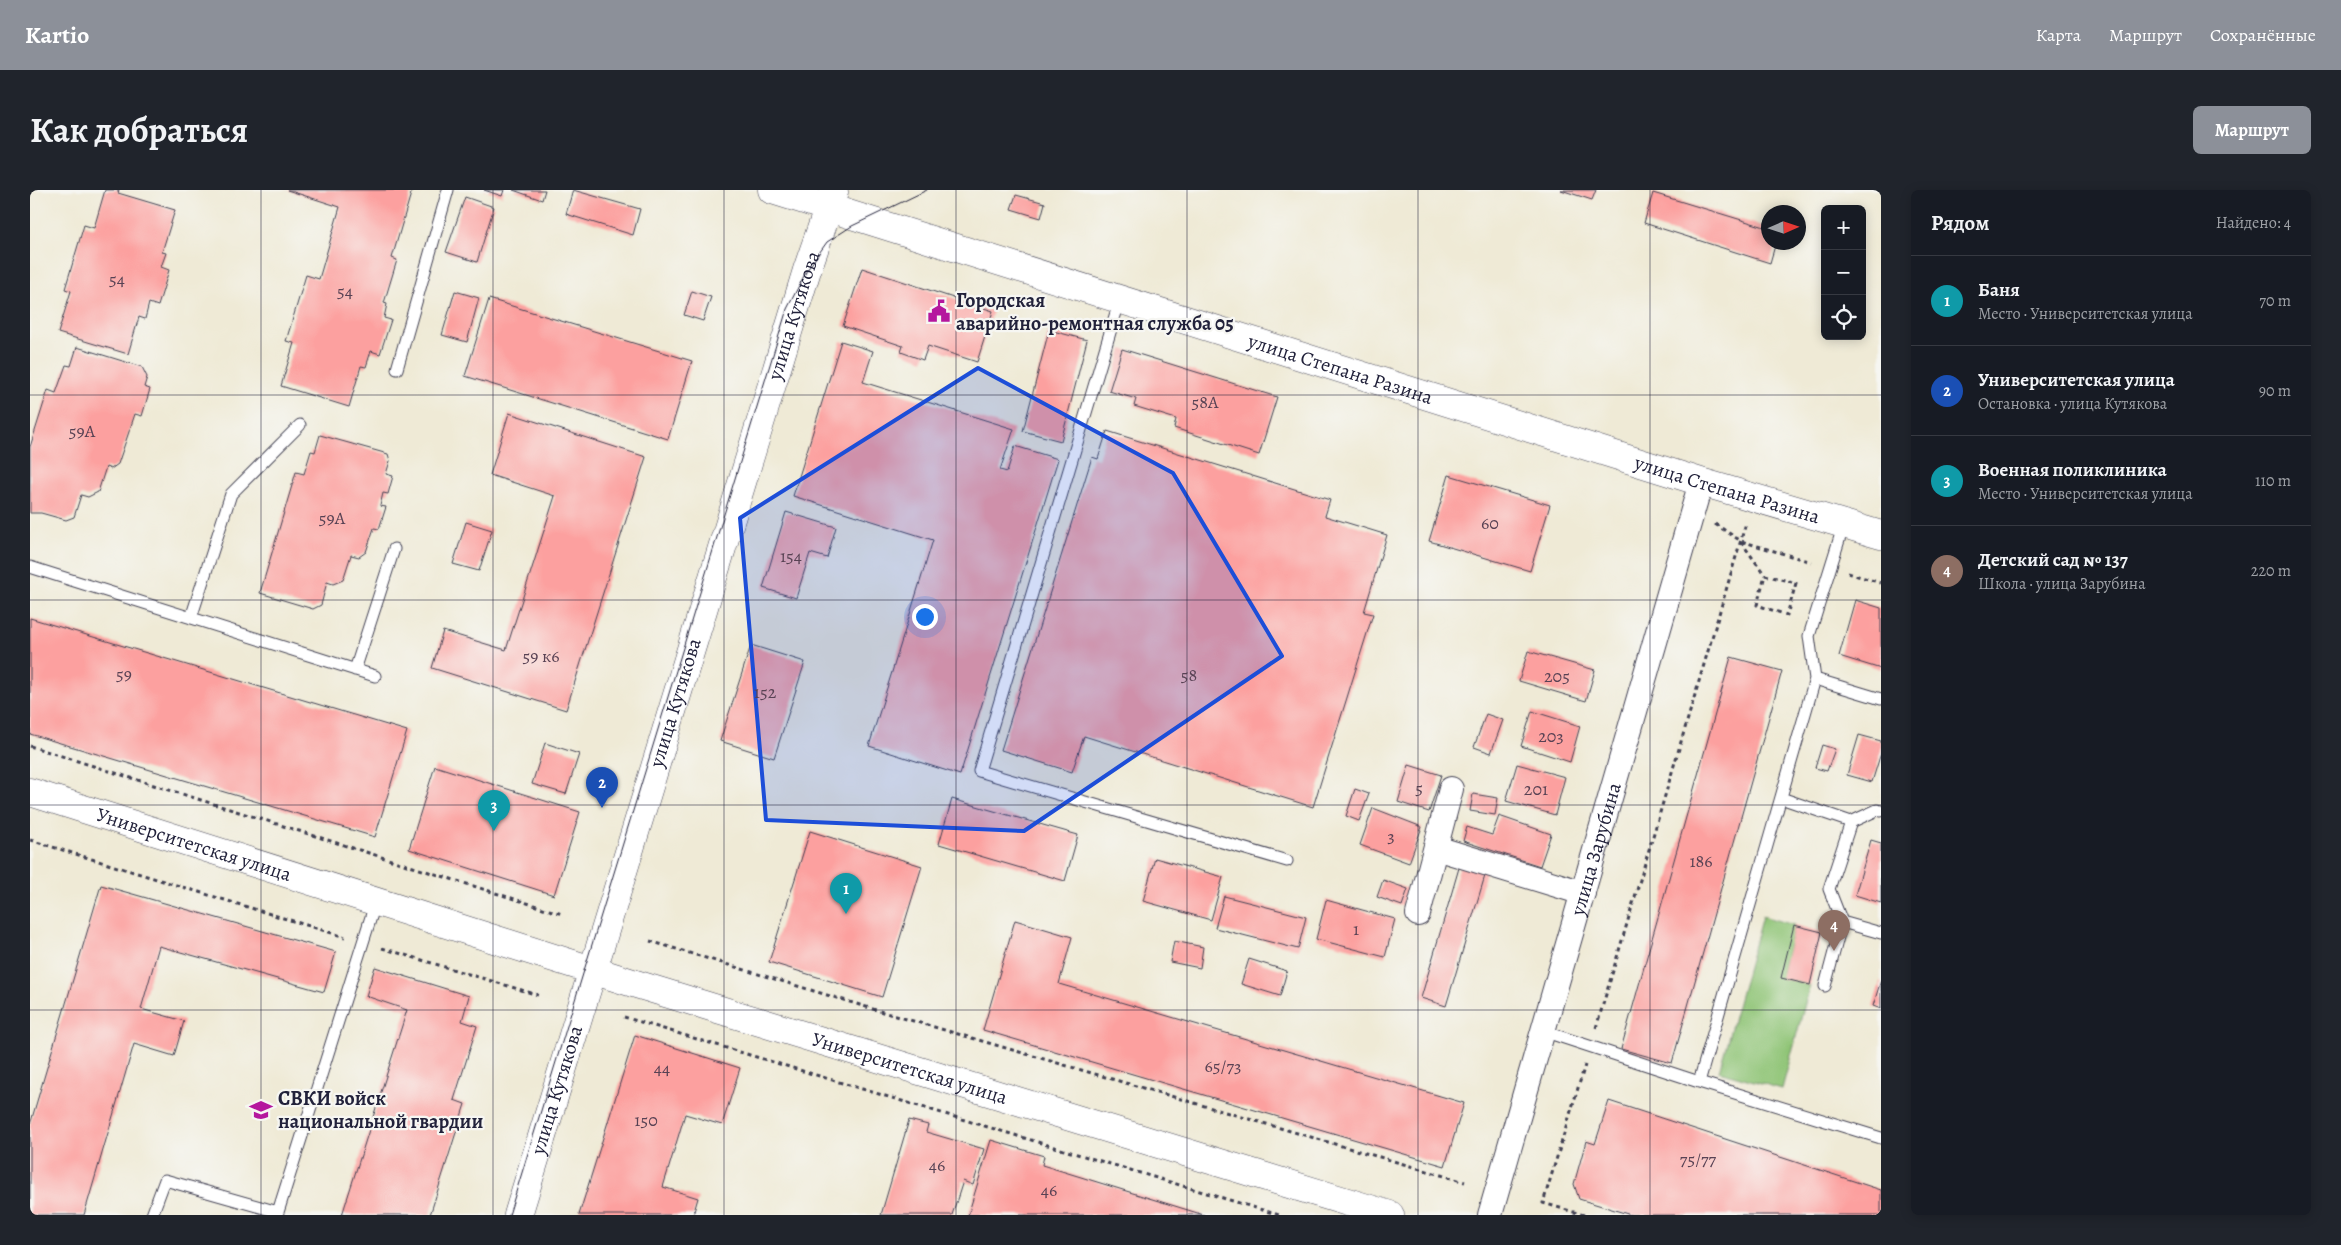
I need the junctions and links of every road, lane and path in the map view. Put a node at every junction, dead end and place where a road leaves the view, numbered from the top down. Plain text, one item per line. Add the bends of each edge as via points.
1 (448, 190) edge
2 (772, 190) edge
3 (832, 199) edge
4 (1120, 299) junction
5 (397, 369) dead end
6 (300, 425) dead end
7 (1701, 482) junction
8 (1844, 524) junction
9 (1881, 535) edge
10 (394, 549) dead end
11 (30, 567) edge
12 (1766, 574) junction
13 (191, 618) junction
14 (355, 670) junction
15 (375, 676) dead end
16 (1815, 679) junction
17 (1881, 699) edge
18 (30, 746) edge
19 (1451, 789) dead end
20 (30, 792) edge
21 (1781, 798) junction
22 (1881, 811) edge
23 (1851, 822) junction
24 (30, 840) edge
25 (1436, 848) junction
26 (1287, 861) dead end
27 (1582, 893) junction
28 (376, 901) junction
29 (562, 914) dead end
30 (1418, 914) dead end
31 (1842, 922) junction
32 (1881, 933) edge
33 (650, 941) dead end
34 (363, 942) junction
35 (593, 970) junction
36 (1824, 986) dead end
37 (538, 995) dead end
38 (624, 1017) dead end
39 (1543, 1031) junction
40 (1590, 1048) junction
41 (1699, 1082) junction
42 (1881, 1138) edge
43 (1465, 1182) dead end
44 (152, 1215) edge
45 (518, 1215) edge
46 (1279, 1215) edge
47 (1390, 1215) edge
48 (1490, 1215) edge
49 (1584, 1215) edge

1 - 5 lane
2 - 3 street, улица Степана Разина
3 - 4 street, улица Степана Разина
3 - 35 street, улица Кутякова via 804,280
4 - 7 street, улица Степана Разина
4 - 26 lane via 979,772
6 - 13 lane via 231,494
7 - 8 street, улица Степана Разина
7 - 27 street, улица Зарубина
8 - 9 street, улица Степана Разина
8 - 16 lane via 1809,636
10 - 14 lane
11 - 13 lane
12 - 12 path via 1757,605 1787,614 1796,584
12 - 40 path via 1741,541
13 - 14 lane
14 - 15 lane
16 - 17 lane
16 - 21 lane
18 - 29 path
19 - 25 street
20 - 28 street, Университетская улица
21 - 23 lane
21 - 41 lane
22 - 23 lane
23 - 31 lane via 1829,889
24 - 34 path
25 - 27 street
25 - 30 street
27 - 39 street, улица Зарубина
28 - 34 lane
28 - 35 street, Университетская улица
31 - 32 lane
31 - 36 lane
33 - 43 path
34 - 37 path
34 - 44 lane via 278,1212 165,1180
35 - 45 street, улица Кутякова
35 - 47 street, Университетская улица
38 - 46 path
39 - 40 lane
39 - 48 street, улица Зарубина
40 - 41 lane
40 - 49 path via 1543,1203
41 - 42 lane

